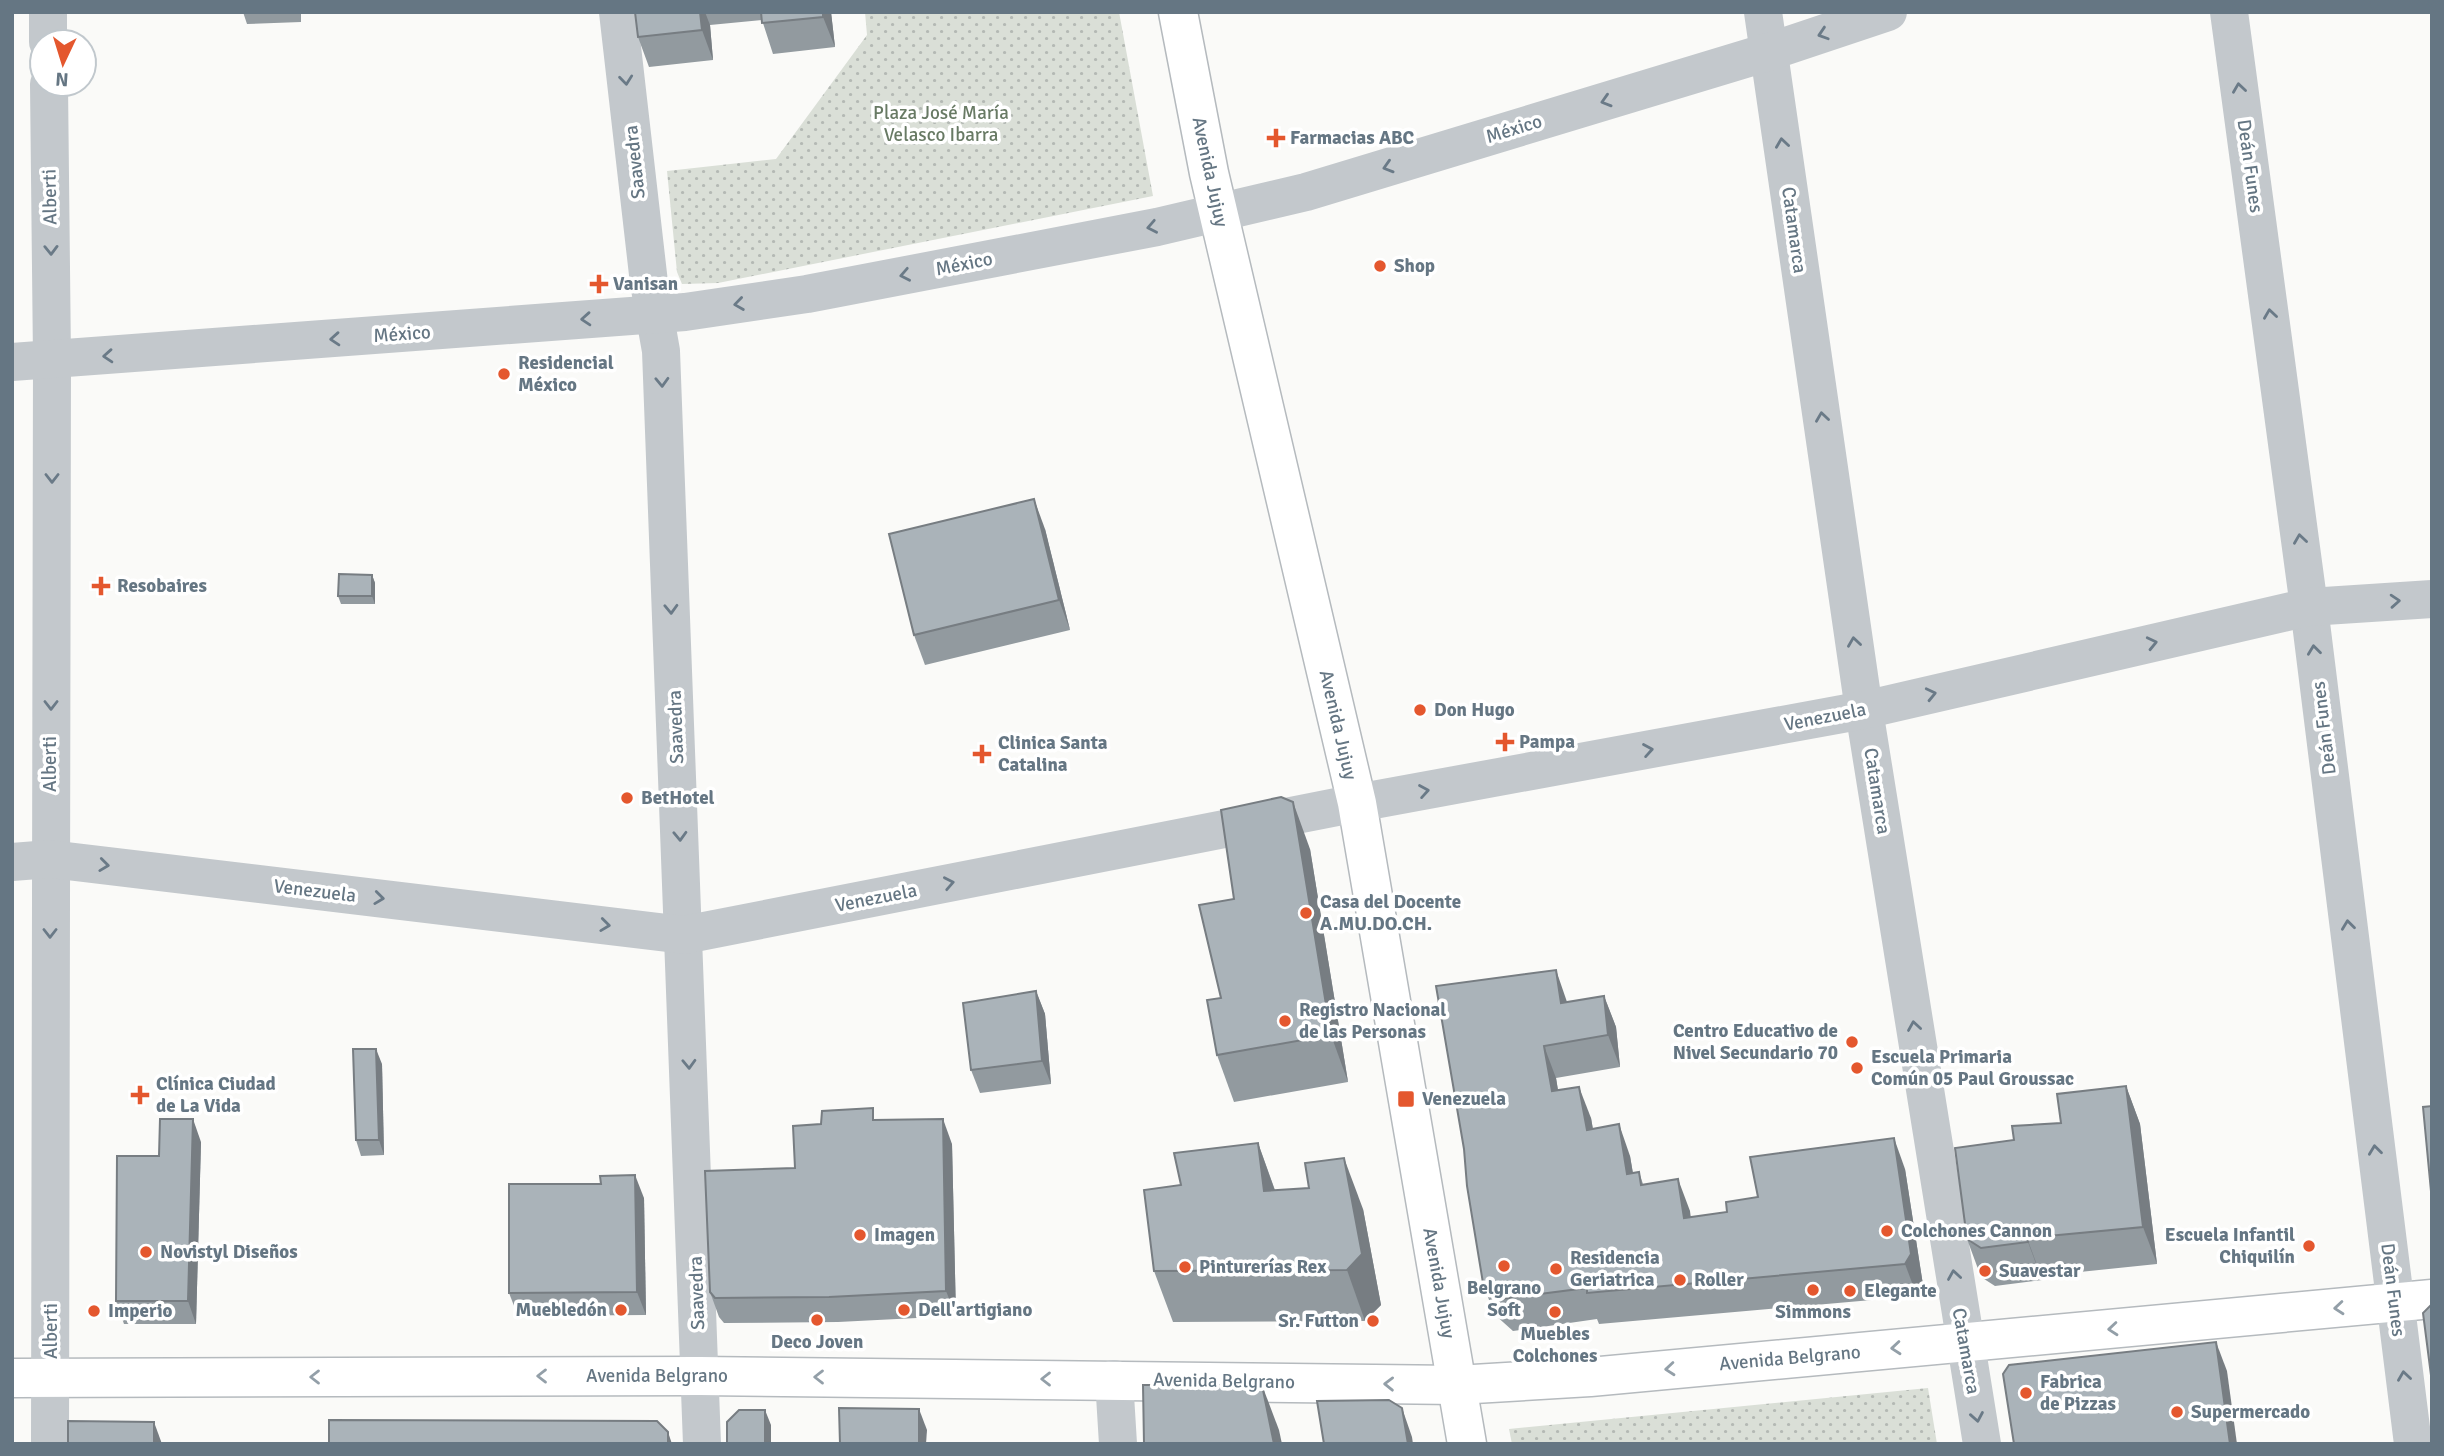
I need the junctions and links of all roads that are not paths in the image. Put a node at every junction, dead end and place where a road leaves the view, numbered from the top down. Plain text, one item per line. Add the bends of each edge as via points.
1 (618, 12) edge
2 (1178, 12) edge
3 (1763, 12) edge
4 (1888, 12) edge
5 (2229, 12) edge
6 (1768, 52) junction
7 (49, 98) edge
8 (1219, 213) junction
9 (654, 314) junction
10 (52, 359) junction
11 (12, 362) edge
12 (2432, 599) edge
13 (2309, 607) junction
14 (1864, 710) junction
15 (1357, 803) junction
16 (50, 859) junction
17 (12, 862) edge
18 (684, 935) junction
19 (2432, 1300) edge
20 (2394, 1303) junction
21 (1964, 1342) junction
22 (700, 1376) junction
23 (12, 1378) edge
24 (51, 1378) junction
25 (1114, 1380) junction
26 (1457, 1385) junction
27 (51, 1444) edge
28 (702, 1444) edge
29 (1118, 1444) edge
30 (1467, 1444) edge
31 (1982, 1444) edge
32 (2413, 1444) edge

1 -> 9 street, Saavedra
2 - 8 main road, Avenida Jujuy
3 - 6 street, Catamarca
4 -> 6 street, México
13 -> 5 street, Deán Funes
6 -> 8 street, México via 1306,192
14 -> 6 street, Catamarca
7 -> 10 street, Alberti
8 -> 9 street, México via 807,294
8 - 15 main road, Avenida Jujuy
9 -> 10 street, México
9 -> 18 street, Saavedra via 661,351
10 - 11 street, México
10 -> 16 street, Alberti
13 -> 12 street, Venezuela
14 -> 13 street, Venezuela
20 -> 13 street, Deán Funes
15 -> 14 street, Venezuela
21 -> 14 street, Catamarca
18 -> 15 street, Venezuela
15 - 26 main road, Avenida Jujuy
16 - 17 street, Venezuela
16 -> 18 street, Venezuela
16 -> 24 street, Alberti
18 -> 22 street, Saavedra
19 - 20 main road, Avenida Belgrano
20 -> 21 main road, Avenida Belgrano
32 -> 20 street, Deán Funes
21 -> 26 main road, Avenida Belgrano
21 -> 31 street, Catamarca
22 -> 24 main road, Avenida Belgrano
25 -> 22 main road, Avenida Belgrano
22 - 28 street, Saavedra
23 - 24 main road, Avenida Belgrano
24 - 27 street, Alberti
26 -> 25 main road, Avenida Belgrano
25 - 29 street
26 - 30 main road, Avenida Jujuy

